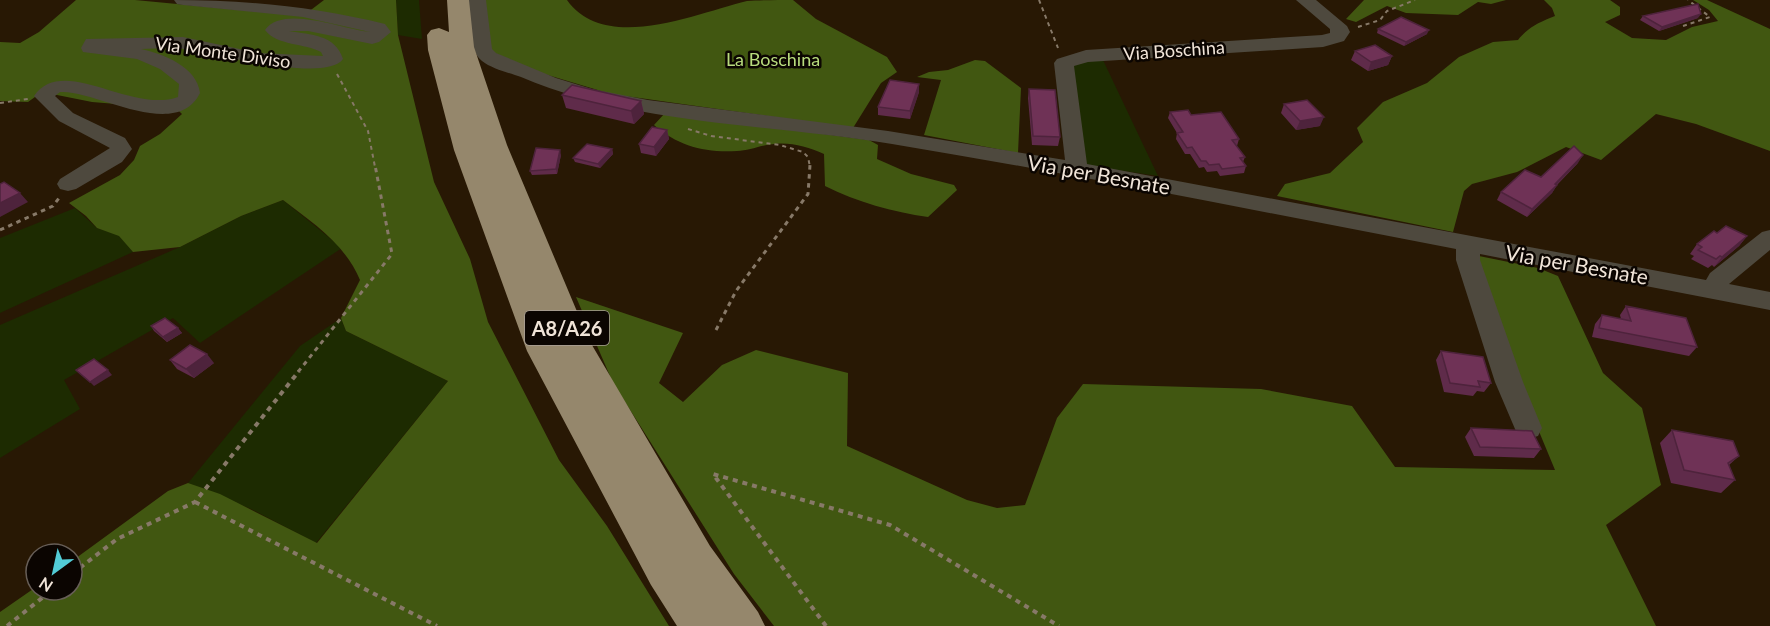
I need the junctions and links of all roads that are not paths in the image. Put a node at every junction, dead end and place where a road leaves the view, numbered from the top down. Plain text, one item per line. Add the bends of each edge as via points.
1 (183, 0) edge
2 (436, 0) edge
3 (458, 0) edge
4 (477, 0) edge
5 (1305, 0) edge
6 (1077, 169) junction
7 (68, 184) road end
8 (1770, 237) edge
9 (1468, 244) junction
10 (1715, 289) junction
11 (1770, 301) edge
12 (1528, 428) edge
13 (702, 626) edge
14 (743, 626) edge

1 - 7 street, Via Monte Diviso via 303,12 379,28 382,32 372,38 306,25 274,30 330,49 333,59 302,63 183,43 93,43 90,48 143,53 168,64 189,82 190,93 186,101 175,106 158,106 126,102 83,88 51,88 44,96 66,117 117,143 121,149
2 - 13 highway, A8/A26 via 440,50 468,150 544,351 666,572
3 - 14 highway, A8/A26 via 462,47 493,145 573,341 695,559
4 - 6 street, Via per Besnate via 483,49 489,57 588,94
5 - 6 street, Via Boschina via 1338,26 1341,32 1337,37 1086,56 1064,63
6 - 9 street, Via per Besnate
8 - 10 street via 1719,279
9 - 10 street, Via per Besnate
9 - 12 street via 1468,260
10 - 11 street, Via per Besnate

